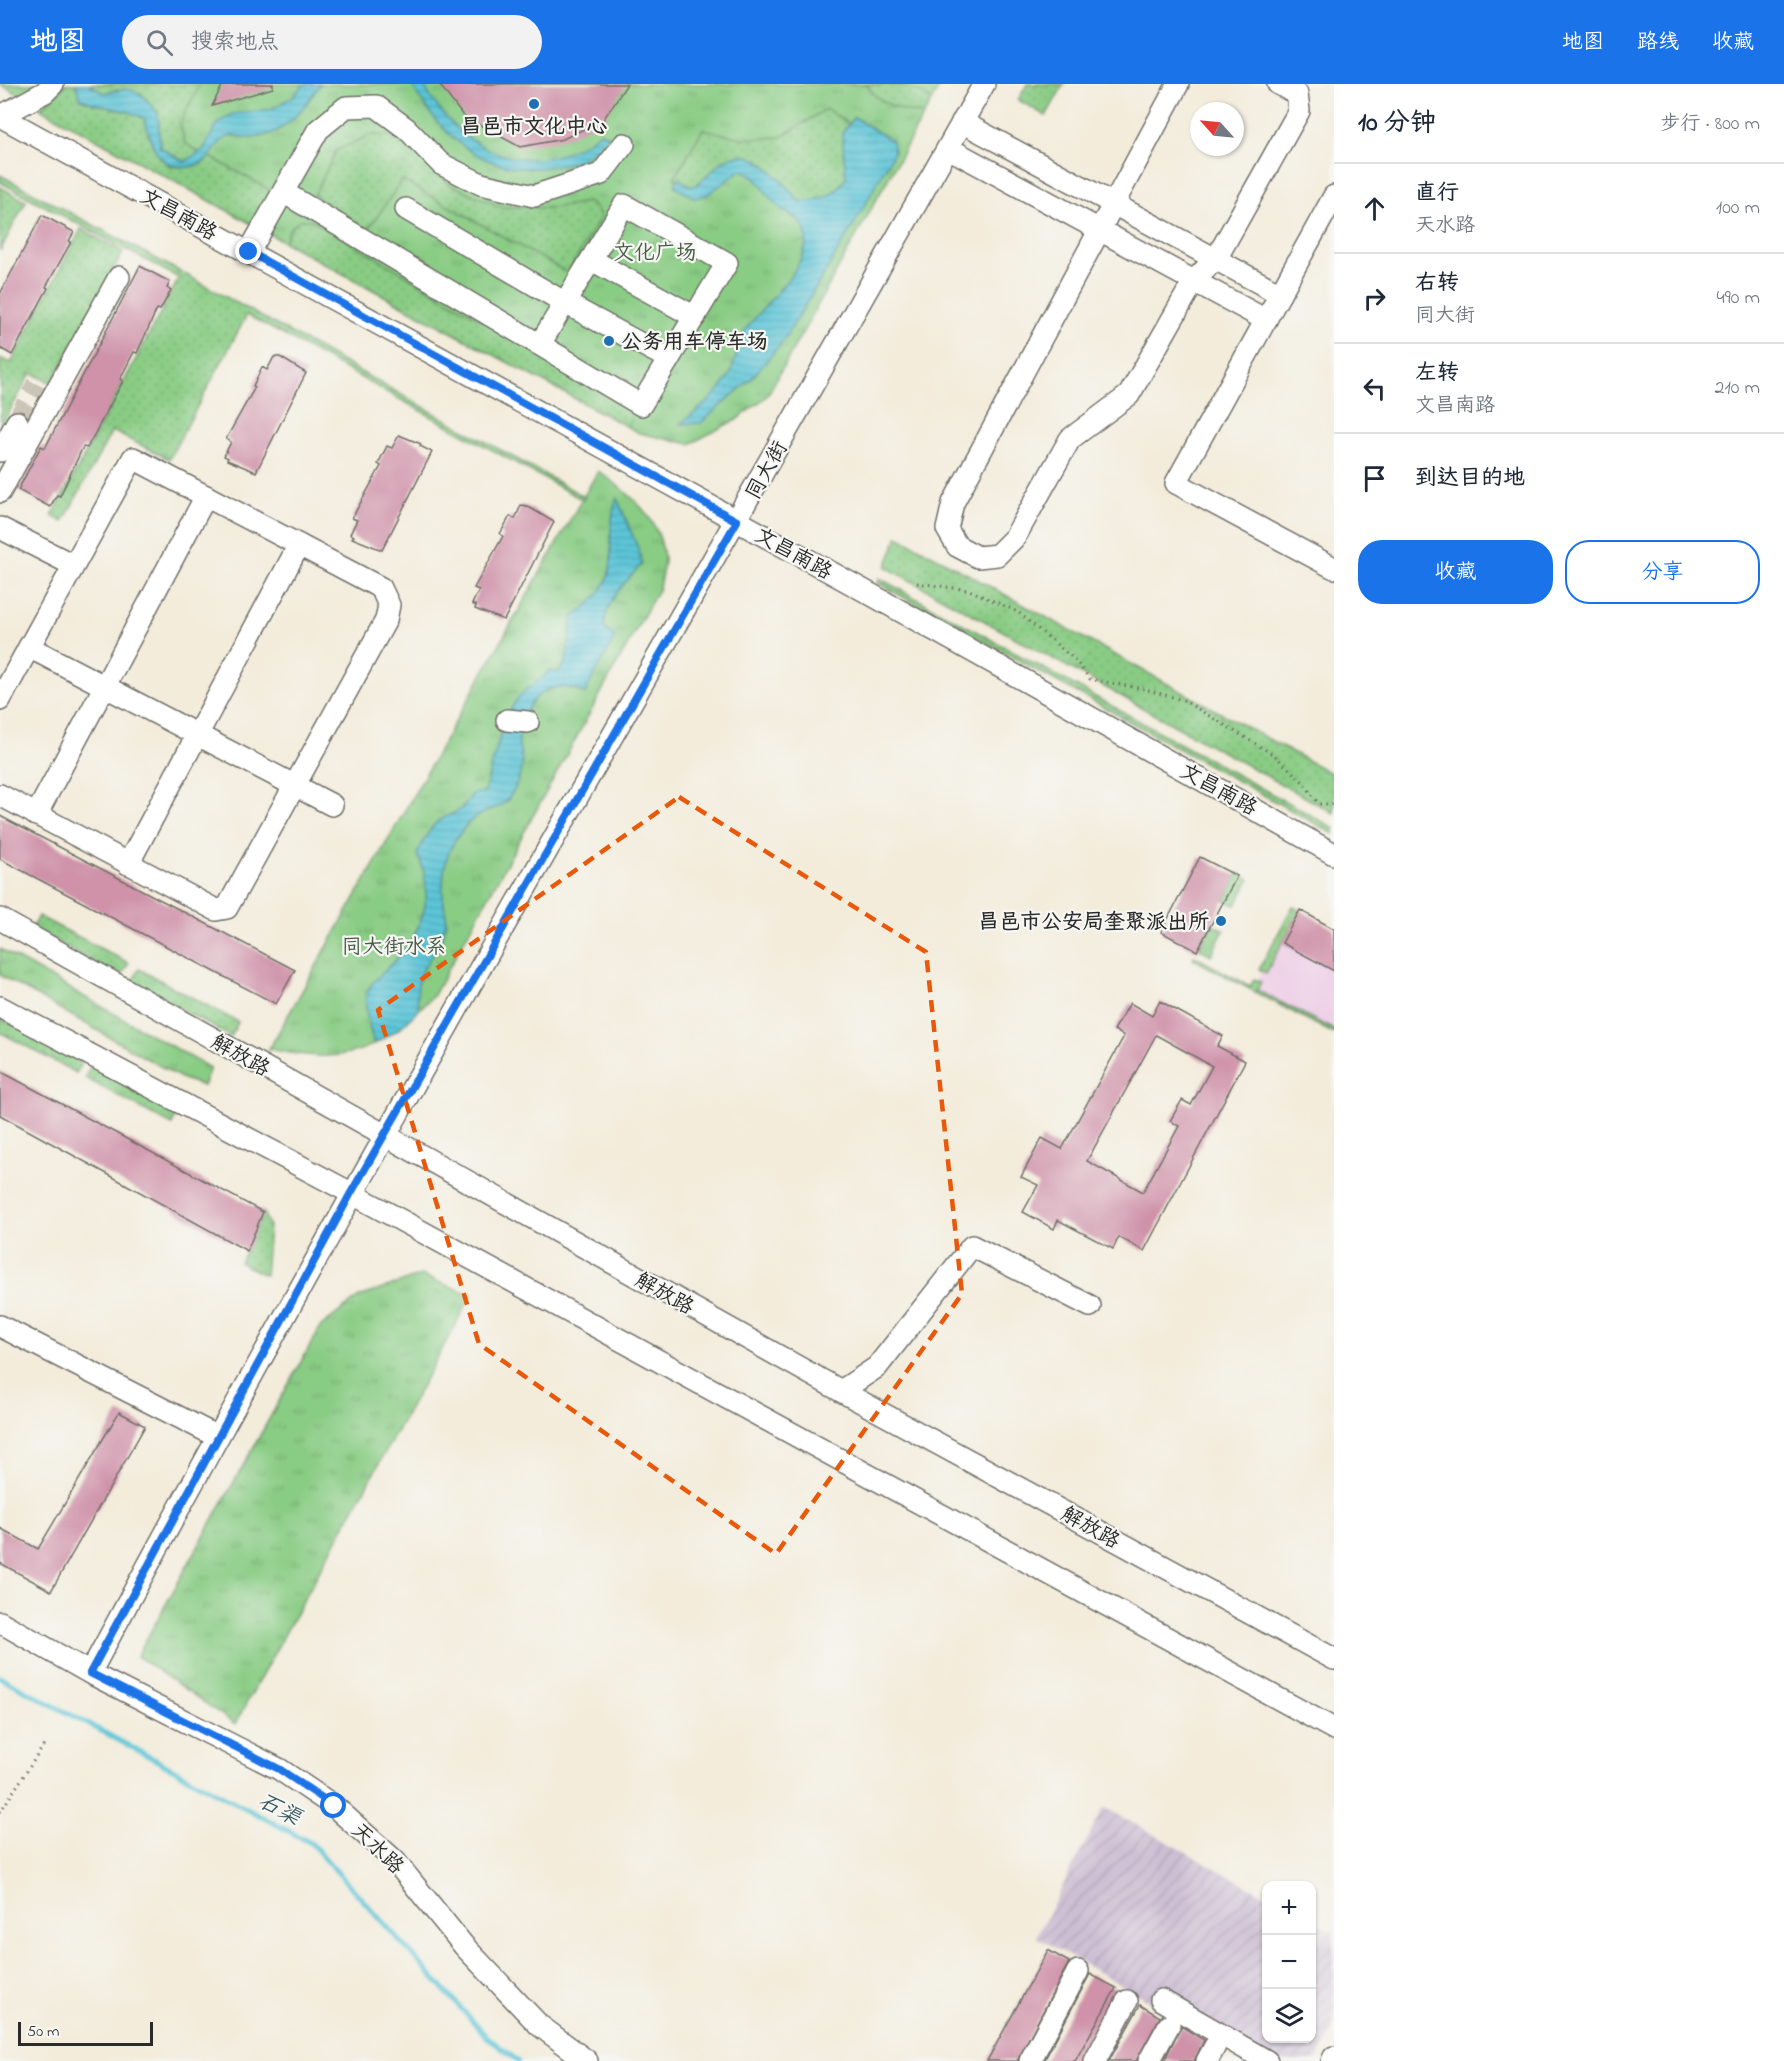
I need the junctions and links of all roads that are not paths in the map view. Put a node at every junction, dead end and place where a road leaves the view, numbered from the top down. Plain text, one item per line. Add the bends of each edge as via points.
1 (53, 84) edge
2 (984, 84) edge
3 (1178, 84) edge
4 (1278, 84) edge
5 (0, 116) edge
6 (962, 122) junction
7 (624, 144) dead end
8 (948, 148) junction
9 (283, 192) junction
10 (1334, 196) edge
11 (1113, 203) junction
12 (406, 209) dead end
13 (1099, 230) junction
14 (249, 252) junction
15 (1216, 259) junction
16 (592, 260) junction
17 (119, 277) dead end
18 (1194, 281) junction
19 (1280, 294) junction
20 (567, 304) junction
21 (695, 317) junction
22 (1266, 320) junction
23 (540, 344) junction
24 (669, 359) junction
25 (17, 422) tunnel mouth
26 (0, 451) edge
27 (0, 492) edge
28 (206, 496) junction
29 (0, 510) edge
30 (737, 521) junction
31 (0, 529) edge
32 (299, 545) junction
33 (73, 565) junction
34 (1334, 568) edge
35 (29, 647) junction
36 (104, 687) junction
37 (0, 700) edge
38 (507, 720) dead end
39 (528, 722) dead end
40 (196, 735) junction
41 (295, 785) junction
42 (0, 795) edge
43 (332, 805) dead end
44 (36, 814) junction
45 (1334, 854) edge
46 (128, 864) junction
47 (0, 919) edge
48 (0, 1007) edge
49 (384, 1136) junction
50 (351, 1193) junction
51 (1090, 1306) dead end
52 (3, 1335) edge
53 (841, 1391) junction
54 (216, 1436) junction
55 (0, 1622) edge
56 (1334, 1659) edge
57 (90, 1673) junction
58 (1334, 1729) edge
59 (1078, 1971) dead end
60 (1161, 2000) dead end
61 (1127, 2001) dead end
62 (1169, 2025) dead end
63 (587, 2061) edge
64 (1030, 2061) edge
65 (1095, 2061) edge
66 (1149, 2061) edge
67 (1267, 2061) edge

1 - 5 street via 45,93
2 - 6 street, 同大街
3 - 11 street
4 - 15 street via 1297,94 1299,111
5 - 14 street, 文昌南路
6 - 8 street, 同大街
6 - 11 street
7 - 9 street via 601,174 534,196 481,184 441,164 407,129 376,106 346,107 318,130
8 - 13 street
8 - 30 street, 同大街
9 - 14 street
9 - 23 street
10 - 19 street
11 - 13 street
11 - 15 street
12 - 20 street
13 - 18 street
13 - 18 street via 953,503 947,529 957,546 978,557 997,555 1015,537 1070,439 1129,395
14 - 30 street, 文昌南路
15 - 18 street
15 - 19 street
16 - 20 street
16 - 21 street
16 - 21 street via 624,205 727,263
17 - 27 street
18 - 22 street
19 - 22 street
20 - 23 street
20 - 24 street
21 - 24 street
22 - 34 street via 1176,483
23 - 24 street via 641,405
25 - 26 street
28 - 32 street
28 - 33 street via 133,458
28 - 36 street
29 - 31 street
30 - 45 street, 文昌南路
30 - 49 street, 同大街
31 - 33 street
32 - 40 street
32 - 41 street via 381,588 389,605 386,620
33 - 35 street
35 - 36 street
35 - 37 street
36 - 40 street
36 - 44 street
38 - 39 street
40 - 41 street
40 - 46 street
41 - 43 street
41 - 46 street via 227,908 216,910
42 - 44 street
44 - 46 street
47 - 49 street, 解放路
48 - 50 street
49 - 50 street, 同大街
49 - 53 street, 解放路
50 - 54 street, 同大街
50 - 58 street
51 - 53 street via 972,1246 877,1367
52 - 54 street
53 - 56 street, 解放路
54 - 57 street, 同大街
55 - 57 street, 天水路
57 - 63 street, 天水路 via 279,1769 334,1806 395,1862 464,1946 539,2025
59 - 64 street
60 - 67 street
61 - 65 street
62 - 66 street

